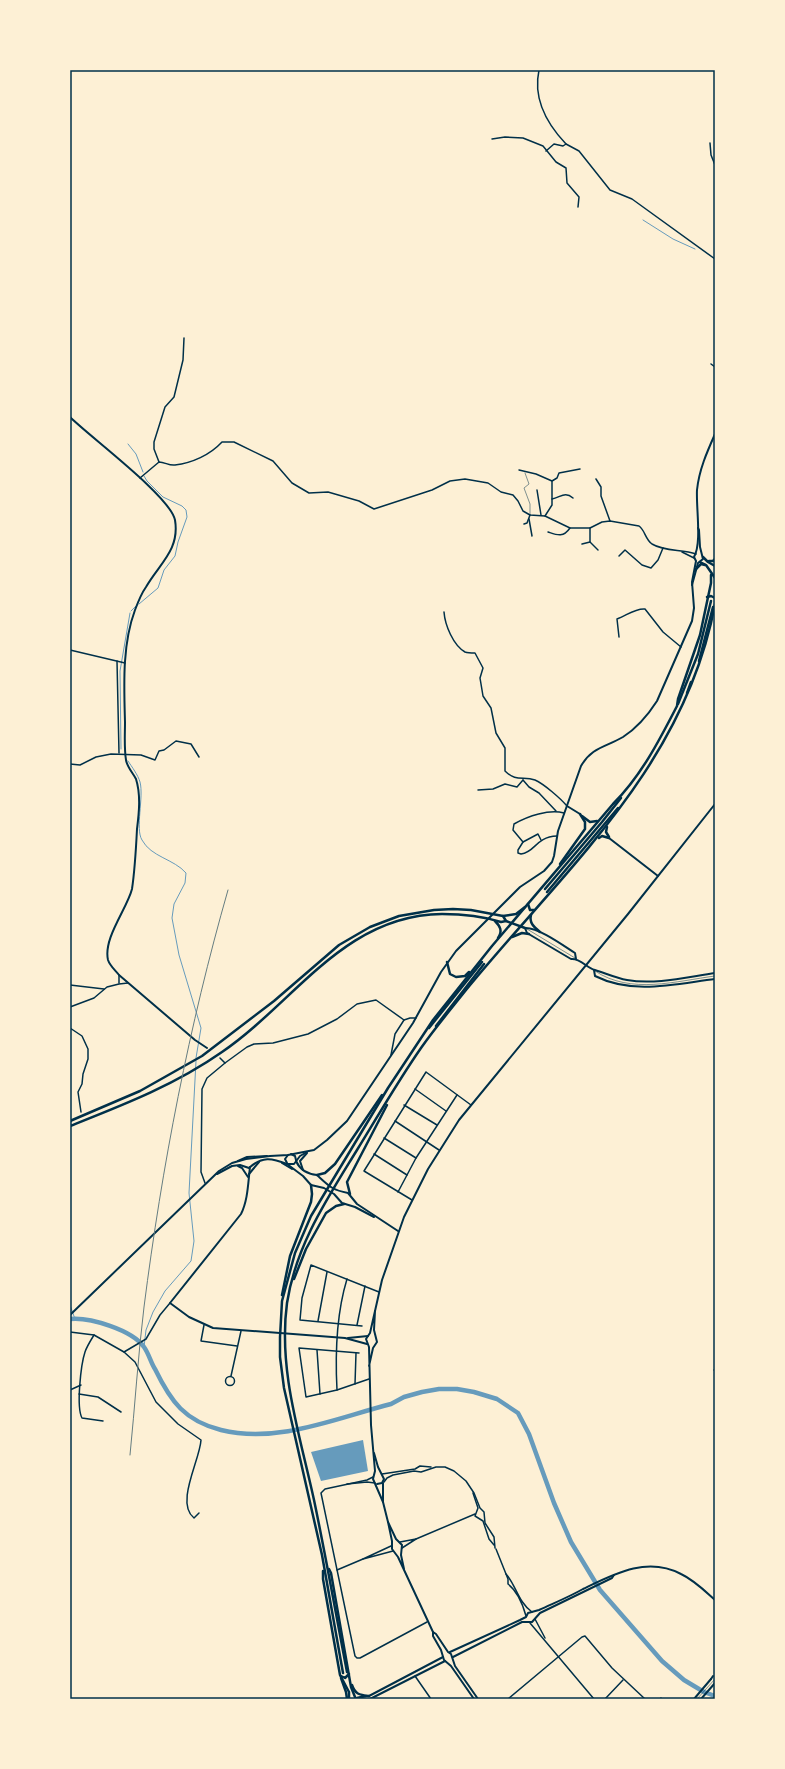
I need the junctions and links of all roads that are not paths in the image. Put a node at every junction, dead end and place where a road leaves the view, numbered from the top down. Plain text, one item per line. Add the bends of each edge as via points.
1 (539, 70) edge
2 (492, 139) dead end
3 (710, 143) dead end
4 (566, 144) junction
5 (546, 151) junction
6 (715, 165) edge
7 (578, 207) dead end
8 (715, 259) edge
9 (184, 338) dead end
10 (711, 364) dead end
11 (715, 367) edge
12 (70, 417) edge
13 (715, 434) edge
14 (159, 462) junction
15 (580, 469) dead end
16 (519, 470) dead end
17 (526, 472) junction
18 (139, 478) junction
19 (596, 479) dead end
20 (552, 481) junction
21 (537, 490) dead end
22 (573, 498) dead end
23 (552, 499) junction
24 (530, 515) junction
25 (541, 515) junction
26 (545, 516) junction
27 (529, 520) junction
28 (610, 520) junction
29 (524, 524) dead end
30 (570, 528) junction
31 (590, 528) junction
32 (698, 528) junction
33 (548, 532) dead end
34 (532, 536) dead end
35 (590, 542) junction
36 (582, 544) dead end
37 (663, 548) junction
38 (598, 550) dead end
39 (682, 552) junction
40 (696, 554) junction
41 (619, 556) dead end
42 (703, 556) junction
43 (715, 558) edge
44 (695, 560) junction
45 (706, 561) junction
46 (700, 562) junction
47 (706, 565) junction
48 (715, 565) edge
49 (696, 569) junction
50 (711, 574) junction
51 (715, 578) edge
52 (692, 585) junction
53 (707, 597) junction
54 (715, 598) edge
55 (713, 603) edge
56 (444, 612) dead end
57 (619, 637) dead end
58 (681, 647) junction
59 (70, 650) edge
60 (118, 661) junction
61 (124, 663) junction
62 (677, 706) junction
63 (119, 754) junction
64 (126, 754) junction
65 (199, 757) dead end
66 (70, 764) edge
67 (523, 780) junction
68 (478, 790) dead end
69 (626, 791) junction
70 (629, 794) junction
71 (567, 806) junction
72 (714, 806) edge
73 (557, 811) junction
74 (564, 813) junction
75 (580, 814) junction
76 (602, 817) junction
77 (610, 821) junction
78 (557, 836) junction
79 (609, 838) junction
80 (541, 840) junction
81 (523, 842) junction
82 (585, 852) junction
83 (558, 868) junction
84 (658, 876) junction
85 (528, 904) junction
86 (536, 909) junction
87 (531, 914) junction
88 (503, 916) junction
89 (493, 920) junction
90 (506, 921) junction
91 (513, 923) junction
92 (520, 926) junction
93 (525, 928) junction
94 (540, 932) junction
95 (529, 934) junction
96 (510, 939) junction
97 (492, 946) junction
98 (498, 952) junction
99 (576, 958) junction
100 (448, 962) junction
101 (477, 965) junction
102 (586, 965) junction
103 (594, 970) junction
104 (119, 975) junction
105 (715, 975) edge
106 (715, 979) edge
107 (130, 983) junction
108 (119, 984) junction
109 (70, 985) edge
110 (104, 989) junction
111 (70, 1007) edge
112 (417, 1018) junction
113 (404, 1020) junction
114 (70, 1028) edge
115 (420, 1040) junction
116 (422, 1046) junction
117 (207, 1048) dead end
118 (391, 1057) junction
119 (220, 1058) dead end
120 (225, 1063) junction
121 (388, 1088) junction
122 (415, 1089) junction
123 (393, 1092) junction
124 (457, 1095) junction
125 (404, 1105) junction
126 (471, 1105) junction
127 (446, 1111) junction
128 (81, 1112) dead end
129 (70, 1121) edge
130 (395, 1121) junction
131 (437, 1125) junction
132 (70, 1126) edge
133 (384, 1138) junction
134 (427, 1142) junction
135 (439, 1150) junction
136 (308, 1151) junction
137 (374, 1154) junction
138 (289, 1155) junction
139 (270, 1157) junction
140 (416, 1158) junction
141 (245, 1160) junction
142 (249, 1160) junction
143 (278, 1160) junction
144 (296, 1161) junction
145 (237, 1162) junction
146 (288, 1164) junction
147 (238, 1166) junction
148 (250, 1166) junction
149 (244, 1167) junction
150 (295, 1170) junction
151 (304, 1171) junction
152 (315, 1175) junction
153 (248, 1176) junction
154 (407, 1176) junction
155 (205, 1183) junction
156 (310, 1184) junction
157 (398, 1192) junction
158 (350, 1194) junction
159 (351, 1198) junction
160 (412, 1200) junction
161 (345, 1204) junction
162 (376, 1217) junction
163 (398, 1231) junction
164 (328, 1271) junction
165 (347, 1279) junction
166 (365, 1286) junction
167 (291, 1289) junction
168 (379, 1292) junction
169 (282, 1301) junction
170 (170, 1303) junction
171 (375, 1311) junction
172 (70, 1315) edge
173 (318, 1321) junction
174 (338, 1323) junction
175 (204, 1325) junction
176 (357, 1325) junction
177 (362, 1326) dead end
178 (241, 1330) junction
179 (70, 1332) edge
180 (94, 1335) junction
181 (368, 1336) junction
182 (376, 1337) junction
183 (336, 1338) junction
184 (345, 1338) junction
185 (368, 1344) junction
186 (375, 1345) junction
187 (238, 1346) junction
188 (317, 1350) junction
189 (336, 1351) junction
190 (124, 1352) junction
191 (356, 1353) junction
192 (359, 1353) dead end
193 (370, 1366) junction
194 (231, 1376) junction
195 (369, 1379) junction
196 (355, 1384) junction
197 (81, 1386) junction
198 (70, 1390) edge
199 (337, 1390) junction
200 (79, 1394) junction
201 (320, 1394) junction
202 (121, 1412) dead end
203 (103, 1421) dead end
204 (374, 1453) junction
205 (423, 1467) junction
206 (433, 1467) junction
207 (418, 1469) junction
208 (423, 1470) junction
209 (382, 1474) junction
210 (374, 1476) junction
211 (383, 1482) junction
212 (347, 1484) junction
213 (376, 1484) junction
214 (472, 1491) junction
215 (383, 1502) junction
216 (477, 1510) junction
217 (482, 1510) junction
218 (199, 1513) dead end
219 (475, 1514) junction
220 (484, 1515) junction
221 (477, 1518) junction
222 (480, 1519) junction
223 (462, 1521) junction
224 (388, 1522) junction
225 (491, 1536) junction
226 (416, 1538) junction
227 (492, 1540) junction
228 (399, 1542) junction
229 (392, 1545) junction
230 (401, 1549) junction
231 (394, 1551) junction
232 (363, 1559) junction
233 (404, 1569) junction
234 (337, 1570) junction
235 (612, 1575) junction
236 (510, 1581) junction
237 (512, 1585) junction
238 (583, 1591) junction
239 (715, 1600) edge
240 (532, 1613) junction
241 (526, 1617) junction
242 (535, 1618) junction
243 (427, 1622) junction
244 (529, 1622) junction
245 (433, 1632) junction
246 (545, 1639) junction
247 (449, 1652) junction
248 (443, 1656) junction
249 (558, 1657) junction
250 (452, 1658) junction
251 (446, 1662) junction
252 (345, 1673) junction
253 (415, 1676) junction
254 (714, 1677) edge
255 (623, 1680) junction
256 (713, 1681) edge
257 (357, 1698) edge
258 (370, 1698) edge
259 (348, 1699) edge
260 (431, 1699) edge
261 (474, 1699) edge
262 (478, 1699) edge
263 (507, 1699) edge
264 (594, 1699) edge
265 (605, 1699) edge
266 (645, 1699) edge
267 (694, 1699) edge
268 (697, 1699) edge
269 (701, 1699) edge

1 - 4 street via 537,87 542,109
2 - 5 street via 524,138 542,146
3 - 6 street via 710,155
4 - 5 street via 554,144
4 - 8 street via 579,151 610,190 632,198
5 - 7 street via 566,168 567,183 579,197
9 - 14 street via 183,360 174,397 165,407 154,442
10 - 11 street
12 - 18 street
13 - 32 street via 699,479 696,510
14 - 18 street
14 - 24 street via 181,464 201,458 222,442 234,442 273,461 292,483 309,493 328,492 359,501 374,509 464,478 484,482 513,495 523,511
15 - 20 street via 559,473
16 - 17 street
17 - 20 street
17 - 24 lane via 524,474 529,484 524,488 530,504
18 - 61 street via 170,510 175,527 173,546 168,558 146,586 138,602
19 - 28 street via 602,487 601,496
20 - 23 street
21 - 25 street
22 - 23 street via 564,494
23 - 26 street via 552,505
24 - 25 street
24 - 27 street
25 - 26 street
26 - 30 street
27 - 29 street
27 - 34 street
28 - 31 street
28 - 37 street via 639,526 650,542
30 - 31 street
30 - 33 street via 564,535 558,536
31 - 35 street
32 - 40 street
32 - 42 street
35 - 36 street
35 - 38 street
37 - 39 street
37 - 41 street via 651,568 642,565 625,550
39 - 40 street
39 - 44 street
40 - 42 street
40 - 44 street
42 - 45 highway
42 - 46 street
43 - 45 highway via 711,562
44 - 46 street
44 - 52 street
45 - 48 highway
46 - 47 highway
46 - 49 street
47 - 49 highway via 701,564
47 - 50 highway
48 - 50 highway via 711,569
49 - 52 street
50 - 51 highway
50 - 53 highway
52 - 58 street via 693,615
53 - 54 highway
53 - 62 highway via 700,635
55 - 62 highway via 698,654
55 - 70 highway via 702,657 690,690 666,737
56 - 67 street via 446,627 456,641 465,652 477,655 482,665 480,678 483,696 491,708 496,733 505,748 506,771 511,776
57 - 58 street via 616,619 645,609 663,632
58 - 71 street via 657,701 644,719 628,733 597,749 584,760
59 - 60 street
60 - 61 street
60 - 63 street
61 - 64 street
62 - 69 highway via 652,753
63 - 64 street
63 - 66 street via 96,757 80,765
64 - 65 street via 141,755 155,760 159,751 176,741 191,744
64 - 104 street via 126,761 138,788 139,810 132,889 117,921 108,953 109,961
67 - 68 street via 517,787 505,784 492,789
67 - 71 street via 541,784
67 - 73 street
69 - 70 highway via 546,891
69 - 76 highway
70 - 77 highway
71 - 74 street
71 - 75 street
72 - 84 street
73 - 74 street
73 - 81 street via 539,814 514,824 513,830
74 - 78 street
75 - 76 highway via 590,822
75 - 83 highway via 585,822 585,829
76 - 83 highway
77 - 79 highway via 606,832
77 - 82 highway
78 - 80 street
78 - 100 street via 554,856 548,867 515,892 462,944
79 - 82 highway via 599,837
79 - 84 street
80 - 81 street via 538,834
80 - 81 street via 530,852 521,854 518,850
82 - 86 highway
83 - 85 highway
84 - 102 street
85 - 86 highway via 530,910
85 - 88 highway via 516,914
85 - 91 highway
86 - 87 highway
87 - 92 highway
87 - 94 highway via 531,924
88 - 90 highway
88 - 129 highway via 471,910 434,910 399,916 370,927 339,945 274,1001 202,1056 140,1091
89 - 90 highway
89 - 97 highway via 501,932
89 - 132 highway via 469,915 427,915 399,920 370,931 330,958 252,1030 202,1066 127,1104
90 - 91 highway
91 - 92 highway
91 - 97 highway
92 - 93 highway
92 - 96 highway
93 - 94 street
93 - 95 street
93 - 99 lane
94 - 99 street via 575,953
95 - 96 highway via 520,934
95 - 99 street via 571,959
96 - 98 highway
97 - 98 highway via 498,945
97 - 101 highway
98 - 116 highway
99 - 102 street
100 - 101 highway via 450,974 458,978 465,976
100 - 112 street
101 - 115 highway
102 - 103 street
102 - 126 street
103 - 105 street via 635,981
103 - 106 street via 595,976 603,980 642,988
104 - 107 street
104 - 108 street
107 - 108 street
107 - 117 street
108 - 110 street
109 - 110 street
110 - 111 street via 94,998
112 - 113 street
112 - 118 street
113 - 118 street via 393,1040
113 - 120 street via 376,1000 367,1000 308,1034 273,1043 254,1044
114 - 128 street via 82,1036 88,1049 88,1059 78,1092
115 - 116 highway via 483,963
115 - 121 highway
116 - 123 highway
118 - 136 street via 347,1121 322,1145
119 - 120 street
120 - 155 street via 207,1078 202,1089 201,1172
121 - 152 highway via 335,1164 325,1173
121 - 169 highway via 303,1232
122 - 124 street via 426,1072
122 - 125 street
122 - 127 street
123 - 158 highway via 347,1182
123 - 167 highway via 312,1225 296,1265
124 - 126 street
124 - 127 street
125 - 130 street
125 - 131 street
126 - 135 street
127 - 131 street
130 - 133 street
130 - 134 street
131 - 134 street
133 - 137 street
133 - 140 street
134 - 135 street
134 - 140 street
135 - 160 street
136 - 138 street
136 - 144 street
136 - 151 street via 300,1161
137 - 154 street
137 - 157 street via 364,1171
138 - 139 street
138 - 144 street via 295,1156
138 - 146 street via 286,1159
139 - 142 street
139 - 143 street
139 - 145 street via 247,1157
139 - 148 street
139 - 153 street via 256,1165
140 - 154 street
141 - 142 street
141 - 145 street
141 - 149 street
142 - 148 street
143 - 146 street
143 - 150 street
144 - 146 street via 292,1165
144 - 151 street
145 - 155 street via 218,1171
146 - 150 street
147 - 149 street
147 - 153 street
147 - 155 street via 228,1168
148 - 149 street
148 - 153 street
149 - 153 street
150 - 156 street
151 - 152 street
152 - 156 street via 310,1178
152 - 158 street via 336,1191
153 - 170 street via 246,1200 241,1214
154 - 157 street
155 - 172 street
156 - 161 street via 324,1188
156 - 169 highway via 311,1202 290,1256
157 - 160 street
158 - 159 street
159 - 161 street via 349,1203
159 - 162 street
160 - 163 street
161 - 162 street
161 - 167 highway via 336,1206 326,1213 300,1261
162 - 163 street
163 - 168 street
164 - 165 street
164 - 173 street
164 - 173 street via 311,1265 302,1298 300,1320
165 - 166 street
165 - 174 street
166 - 168 street
166 - 176 street
167 - 252 highway via 284,1348 286,1369 328,1568
168 - 171 street
169 - 252 highway via 280,1357 284,1388
170 - 175 street
170 - 190 street via 146,1339
171 - 181 street
171 - 182 street
173 - 174 street
174 - 176 street
174 - 183 street
175 - 178 street
175 - 187 street via 201,1341
176 - 177 street
178 - 183 street
178 - 187 street
179 - 180 street
180 - 190 street
180 - 197 street via 84,1353
181 - 182 street
181 - 184 street
181 - 185 street
182 - 186 street
183 - 184 street
183 - 189 street
184 - 185 street
185 - 186 street
185 - 193 street
186 - 193 street
187 - 194 street
188 - 189 street
188 - 201 street
188 - 201 street via 299,1348 306,1397
189 - 191 street
189 - 199 street
190 - 218 street via 135,1362 156,1402 178,1424 200,1440 196,1462 188,1482 187,1508 190,1516 194,1518
191 - 192 street
191 - 196 street
193 - 195 street
194 - 194 street via 226,1380 230,1385 235,1381
195 - 196 street
195 - 204 street
196 - 199 street
197 - 198 street
197 - 200 street
199 - 201 street
200 - 202 street via 98,1397
200 - 203 street via 79,1412 82,1418
204 - 209 street
204 - 210 street
205 - 206 street
205 - 207 street via 419,1466
205 - 208 street
206 - 208 street
206 - 214 street via 445,1467 454,1471 466,1481
207 - 208 street
207 - 209 street
207 - 211 street via 393,1475
209 - 210 street
209 - 211 street
210 - 212 street
210 - 213 street
211 - 213 street
211 - 215 street
212 - 213 street
212 - 234 street via 325,1489 321,1493
213 - 215 street
214 - 216 street
214 - 217 street
215 - 224 street
216 - 217 street
216 - 219 street
217 - 220 street
219 - 221 street
219 - 223 street
220 - 222 street
220 - 225 street
221 - 222 street
221 - 223 street
222 - 225 street
223 - 226 street
224 - 228 street
224 - 229 street
225 - 227 street
225 - 227 street via 489,1539
226 - 228 street
226 - 230 street
227 - 236 street
228 - 229 street
228 - 230 street
229 - 231 street
229 - 232 street
230 - 231 street
230 - 233 street
231 - 232 street
231 - 233 street
232 - 234 street
233 - 243 street
234 - 243 street via 357,1658
235 - 238 street
235 - 238 street via 612,1578
235 - 239 street via 640,1567 662,1568 682,1574
236 - 237 street via 514,1582
236 - 237 street via 508,1585
237 - 240 street
237 - 241 street
238 - 240 street
238 - 242 street
240 - 241 street via 528,1613
240 - 242 street
241 - 244 street
241 - 247 street
242 - 244 street
242 - 246 street
243 - 245 street
244 - 246 street
244 - 250 street via 522,1622
245 - 247 street
245 - 248 street
246 - 249 street
247 - 248 street
247 - 250 street
248 - 251 street
248 - 258 street
249 - 255 street via 585,1636
249 - 263 street
249 - 264 street
250 - 251 street
250 - 262 street via 464,1681
251 - 253 street
251 - 261 street
252 - 257 highway
252 - 258 highway via 355,1693
252 - 259 highway
253 - 258 street
253 - 260 street
254 - 256 street
255 - 265 street
255 - 266 street
256 - 267 street
256 - 268 lane
256 - 269 street
257 - 258 highway
257 - 259 highway

